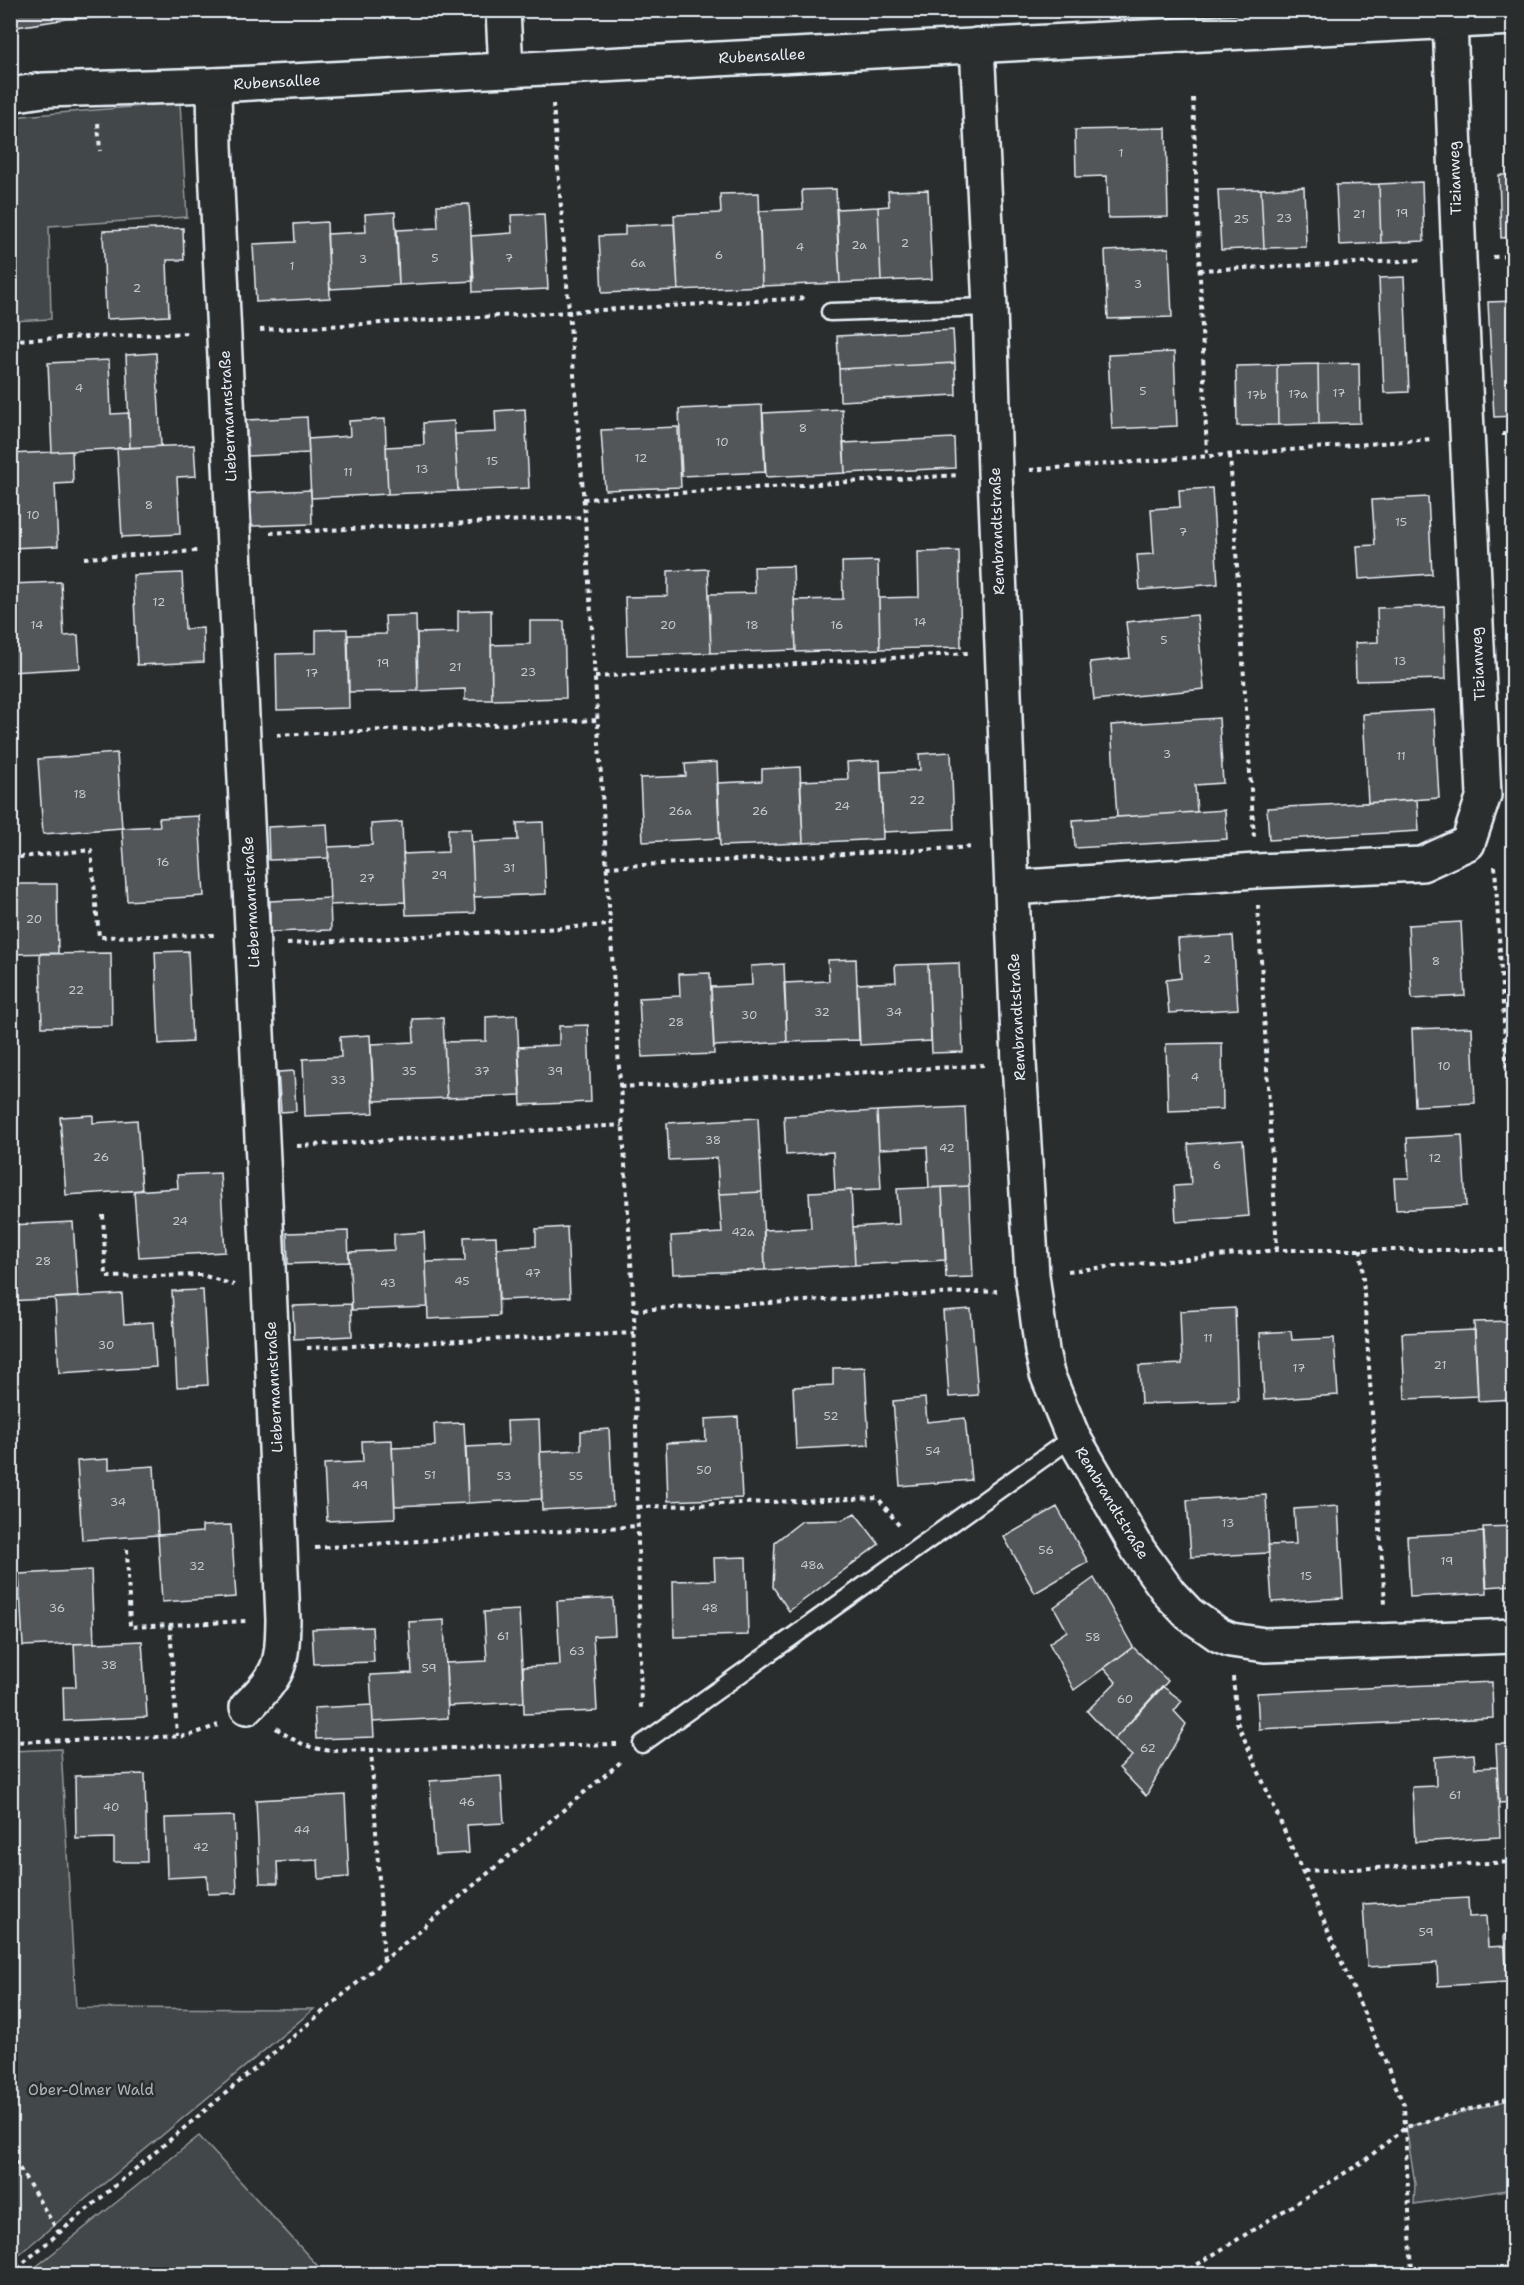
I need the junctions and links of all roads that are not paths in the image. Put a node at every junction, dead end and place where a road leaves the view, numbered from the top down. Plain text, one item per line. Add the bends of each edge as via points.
1 (503, 10) edge
2 (1514, 18) edge
3 (1450, 21) junction
4 (977, 45) junction
5 (506, 70) junction
6 (214, 85) junction
7 (10, 95) edge
8 (990, 306) junction
9 (830, 312) road end
10 (1012, 888) junction
11 (1073, 1437) junction
12 (1514, 1636) edge
13 (247, 1707) road end
14 (642, 1744) road end

1 - 5 street
2 - 3 street, Rubensallee
3 - 4 street, Rubensallee
3 - 10 street, Tizianweg via 1484,795 1468,843 1422,864
4 - 5 street, Rubensallee
4 - 8 street, Rembrandtstraße
5 - 6 street, Rubensallee
6 - 7 street, Rubensallee via 44,90
6 - 13 street, Liebermannstraße via 282,1550 280,1664 271,1682
8 - 9 lane
8 - 10 street, Rembrandtstraße
10 - 11 street, Rembrandtstraße via 1033,1282 1047,1374
11 - 12 street, Rembrandtstraße via 1139,1551 1170,1594 1205,1627 1231,1640 1265,1645
11 - 14 lane

